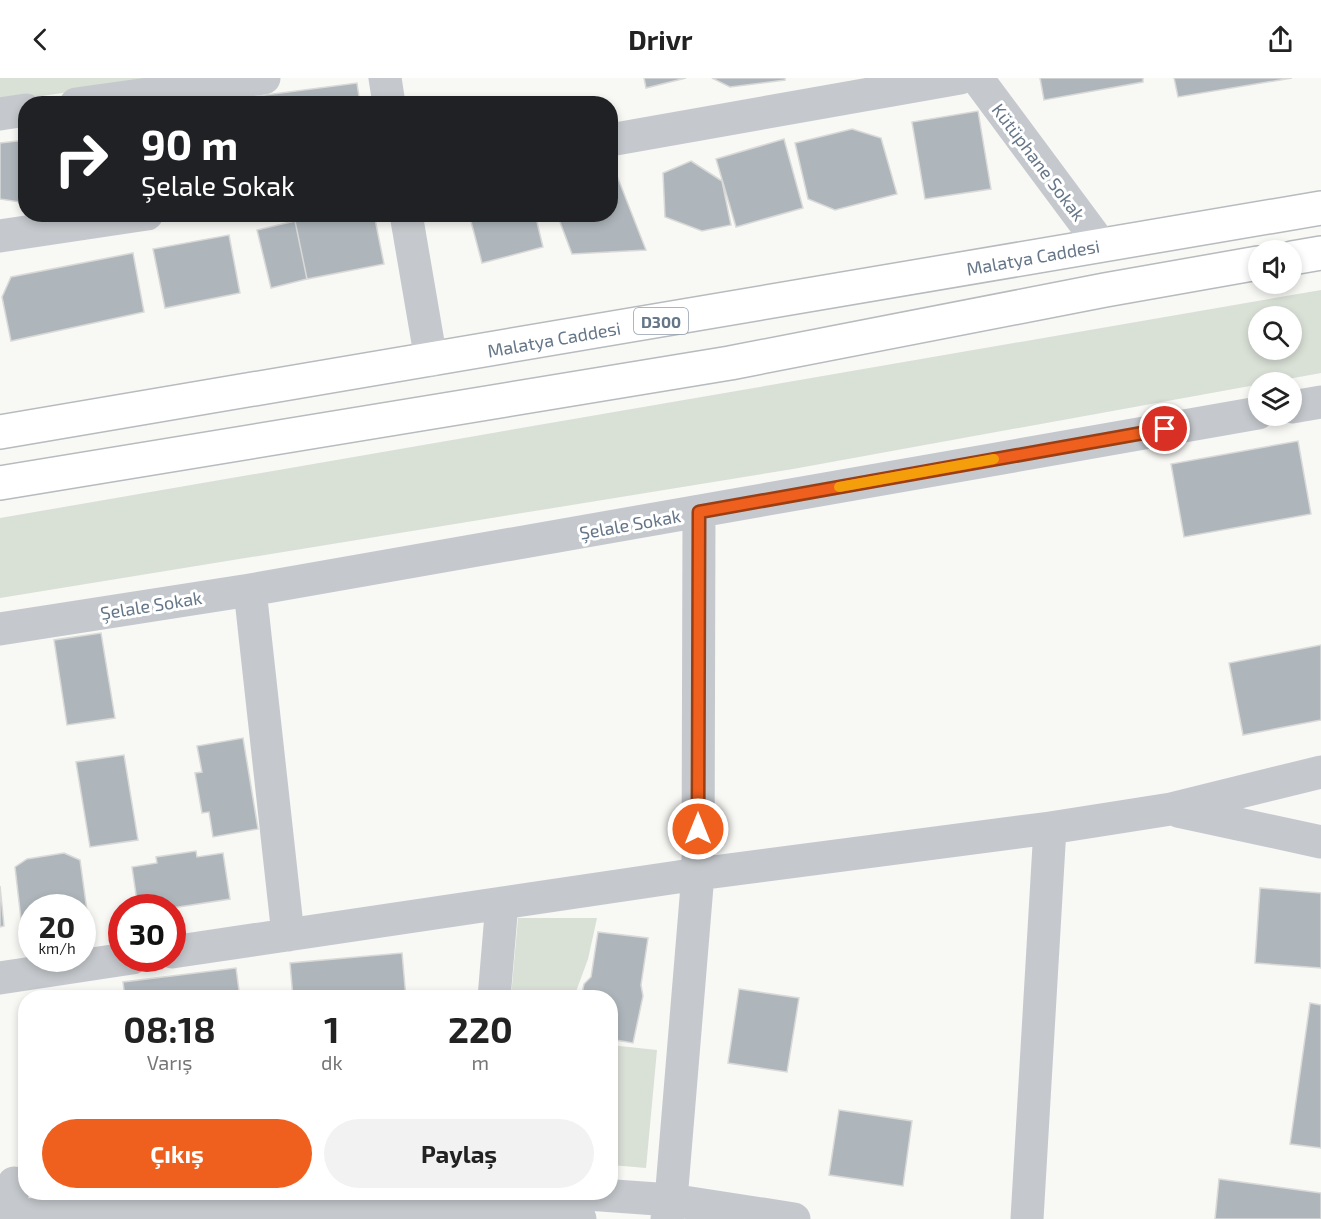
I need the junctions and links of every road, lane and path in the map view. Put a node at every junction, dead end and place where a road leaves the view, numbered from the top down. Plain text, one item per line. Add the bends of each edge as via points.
1 (264, 78) edge
2 (385, 78) edge
3 (960, 78) edge
4 (976, 78) edge
5 (134, 96) edge
6 (388, 96) edge
7 (18, 111) edge
8 (0, 114) edge
9 (618, 139) edge
10 (1321, 208) edge
11 (94, 222) edge
12 (407, 222) edge
13 (0, 236) edge
14 (1101, 245) junction
15 (1321, 253) edge
16 (1302, 256) edge
17 (1248, 266) edge
18 (431, 360) junction
19 (1321, 402) edge
20 (1302, 405) edge
21 (1248, 415) edge
22 (0, 432) edge
23 (0, 483) edge
24 (699, 512) junction
25 (250, 590) junction
26 (0, 629) edge
27 (1321, 772) edge
28 (1171, 809) junction
29 (1050, 828) junction
30 (1321, 842) edge
31 (698, 874) junction
32 (502, 903) junction
33 (288, 935) junction
34 (186, 950) edge
35 (108, 962) edge
36 (0, 978) edge
37 (495, 990) edge
38 (13, 1183) edge
39 (611, 1200) edge
40 (669, 1209) edge
41 (6, 1216) edge
42 (580, 1219) edge
43 (794, 1219) edge
44 (1028, 1219) edge

1 - 5 street
2 - 6 street
3 - 9 street
4 - 14 street, Kütüphane Sokak
7 - 8 street
10 - 14 highway, Malatya Caddesi / D300
11 - 13 street
12 - 18 street
14 - 18 highway, Malatya Caddesi / D300
15 - 16 highway
17 - 23 highway via 730,363
18 - 22 highway, Malatya Caddesi / D300
19 - 20 street
21 - 24 street, Şelale Sokak
24 - 25 street, Şelale Sokak
24 - 31 street
25 - 26 street, Şelale Sokak
25 - 33 street
27 - 28 street
28 - 29 street
28 - 30 street
29 - 31 street
29 - 44 street
31 - 32 street
31 - 40 street
32 - 33 street
32 - 37 street
33 - 34 street
35 - 36 street
38 - 41 street
39 - 40 street
40 - 43 street
41 - 42 street via 473,1209

